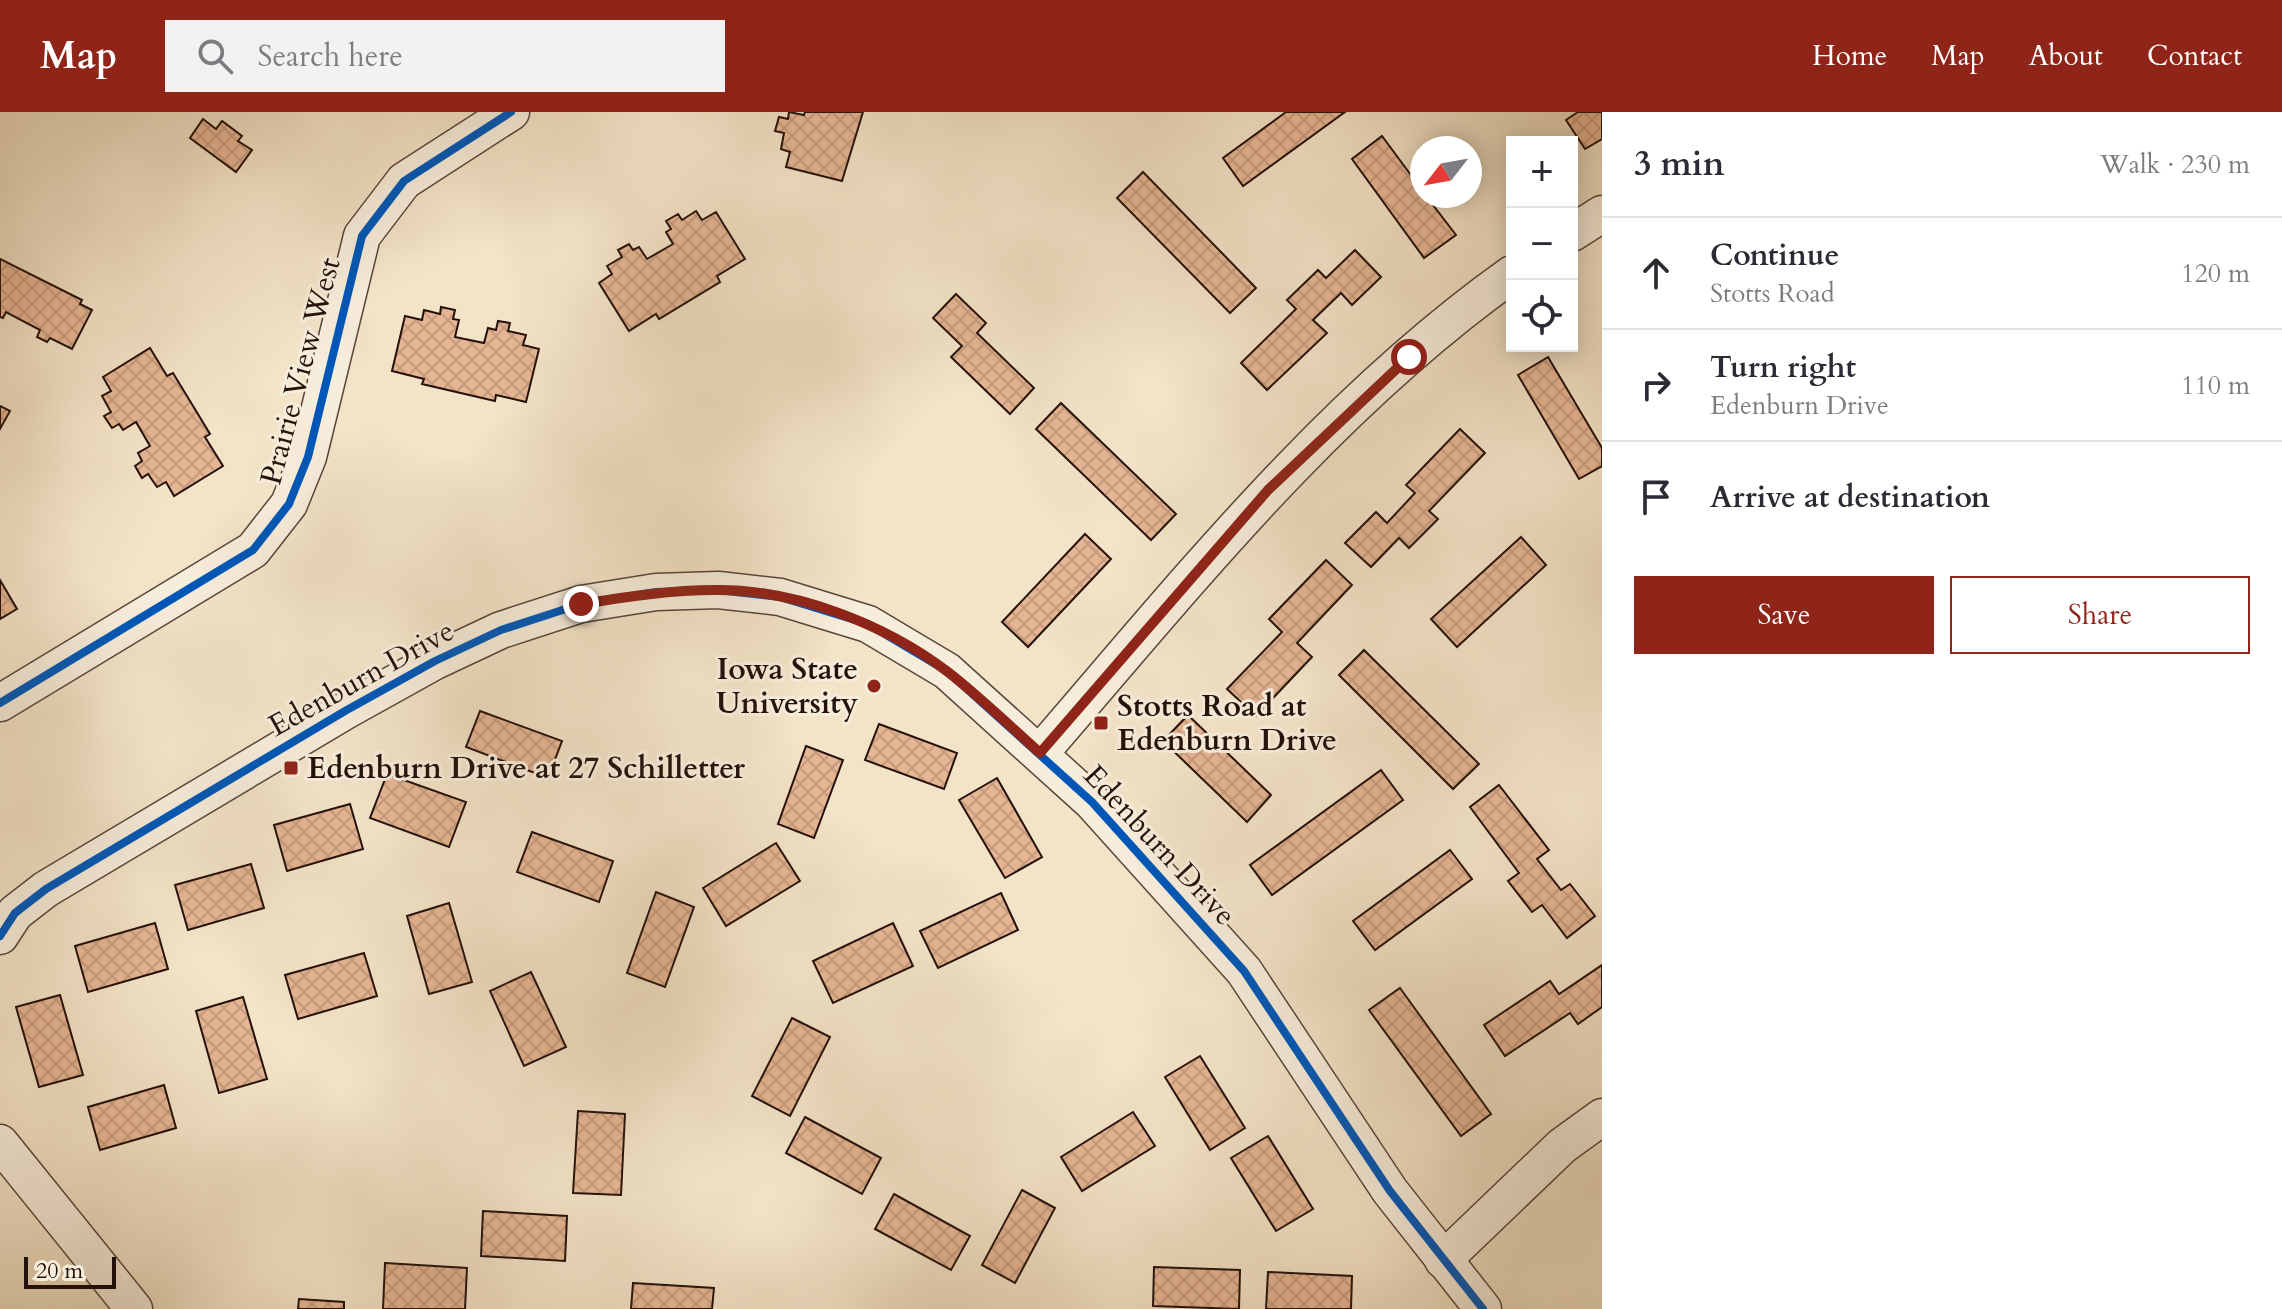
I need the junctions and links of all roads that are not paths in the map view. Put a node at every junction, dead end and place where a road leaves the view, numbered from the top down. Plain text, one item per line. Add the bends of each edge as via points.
1 (511, 112) edge
2 (1602, 214) edge
3 (1578, 229) edge
4 (1506, 279) edge
5 (0, 703) edge
6 (1040, 753) junction
7 (0, 936) edge
8 (1602, 1117) edge
9 (0, 1143) edge
10 (1443, 1260) junction
11 (134, 1309) edge
12 (1483, 1309) edge

1 - 5 street, Prairie View West via 404,181 362,236 308,457 289,504 253,550
2 - 3 street
4 - 6 street via 1409,357 1268,490
6 - 7 street, Edenburn Drive via 947,671 868,624 780,597 718,590 656,592 581,604 448,654 345,711 46,889 15,913
6 - 10 street, Edenburn Drive via 1144,857 1244,971 1390,1191
8 - 10 street via 1562,1146
9 - 11 street
10 - 12 street, Edenburn Drive

